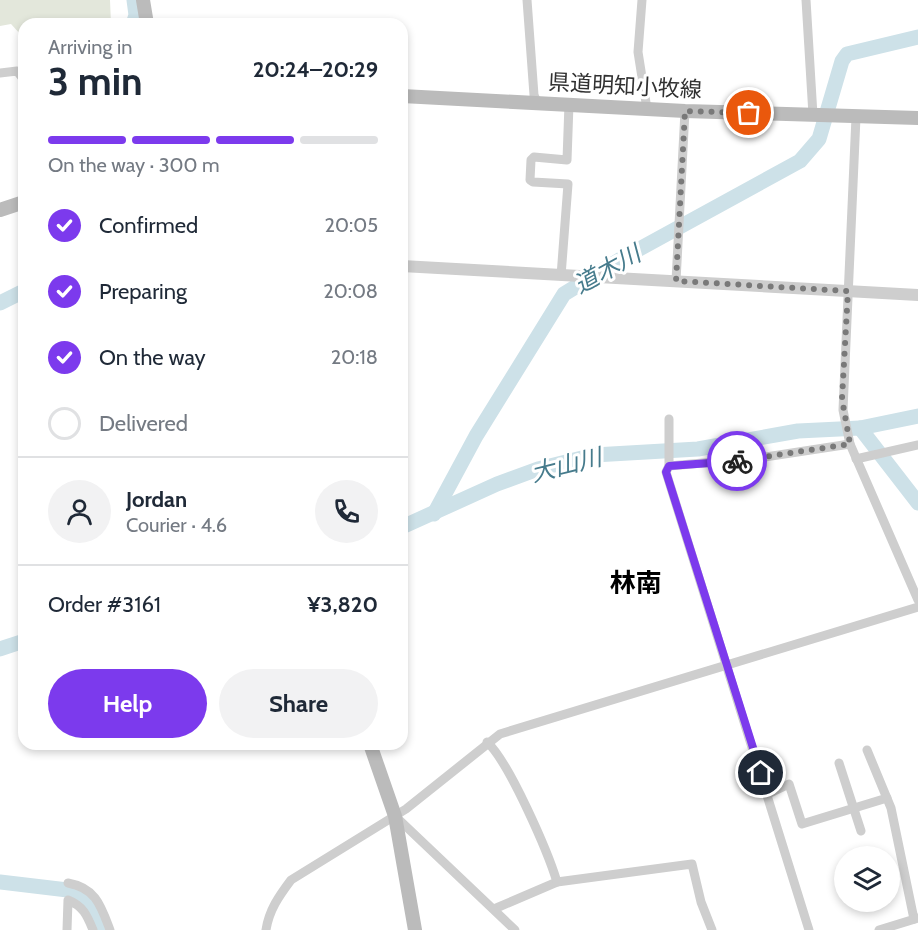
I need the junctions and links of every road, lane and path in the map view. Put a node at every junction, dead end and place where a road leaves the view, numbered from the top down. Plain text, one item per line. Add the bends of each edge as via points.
1 (143, 0) edge
2 (527, 0) edge
3 (642, 0) edge
4 (806, 0) edge
5 (146, 18) edge
6 (18, 72) edge
7 (0, 73) edge
8 (408, 96) edge
9 (537, 102) junction
10 (569, 104) junction
11 (646, 109) junction
12 (685, 111) junction
13 (822, 115) junction
14 (856, 117) junction
15 (918, 118) edge
16 (18, 204) edge
17 (0, 210) edge
18 (408, 266) edge
19 (567, 276) junction
20 (676, 281) junction
21 (848, 291) junction
22 (918, 295) edge
23 (669, 420) dead end
24 (850, 444) junction
25 (918, 445) edge
26 (856, 459) junction
27 (669, 464) junction
28 (918, 600) edge
29 (918, 607) edge
30 (727, 666) junction
31 (487, 742) junction
32 (372, 750) edge
33 (867, 750) dead end
34 (839, 763) dead end
35 (768, 794) junction
36 (887, 798) junction
37 (855, 806) junction
38 (395, 816) junction
39 (861, 831) dead end
40 (557, 882) junction
41 (68, 883) dead end
42 (494, 909) junction
43 (916, 918) edge
44 (67, 930) edge
45 (93, 930) edge
46 (110, 930) edge
47 (266, 930) edge
48 (415, 930) edge
49 (515, 930) edge
50 (712, 930) edge
51 (809, 930) edge
52 (879, 930) edge

1 - 5 main road
2 - 9 street
3 - 11 street via 638,52
4 - 13 street
6 - 7 street
8 - 9 main road, 県道明知小牧線
9 - 10 main road, 県道明知小牧線
10 - 11 main road, 県道明知小牧線
10 - 19 street via 567,160 534,157 530,170 533,182 568,184
11 - 12 main road, 県道明知小牧線
12 - 13 main road, 県道明知小牧線
12 - 20 street
13 - 14 main road, 県道明知小牧線
14 - 15 main road, 県道明知小牧線
14 - 21 street
16 - 17 main road
18 - 19 street
19 - 20 street
20 - 21 street
21 - 22 street
21 - 24 street via 842,392
23 - 27 street
24 - 26 street
24 - 27 street via 749,459
25 - 26 street
26 - 28 street
27 - 30 street via 666,472
29 - 30 street
30 - 31 street via 500,734
30 - 35 street
31 - 38 street
31 - 40 street via 507,770 550,856
32 - 38 main road
33 - 36 street
34 - 37 street
35 - 37 street via 789,784 801,824
35 - 51 street
36 - 37 street
36 - 43 street
37 - 39 street
38 - 42 street
38 - 47 street via 291,880 278,896
38 - 48 main road
40 - 42 street
40 - 50 street via 692,864
41 - 46 street via 84,887 94,895
42 - 49 street
43 - 52 street
44 - 45 street via 68,900 78,904

